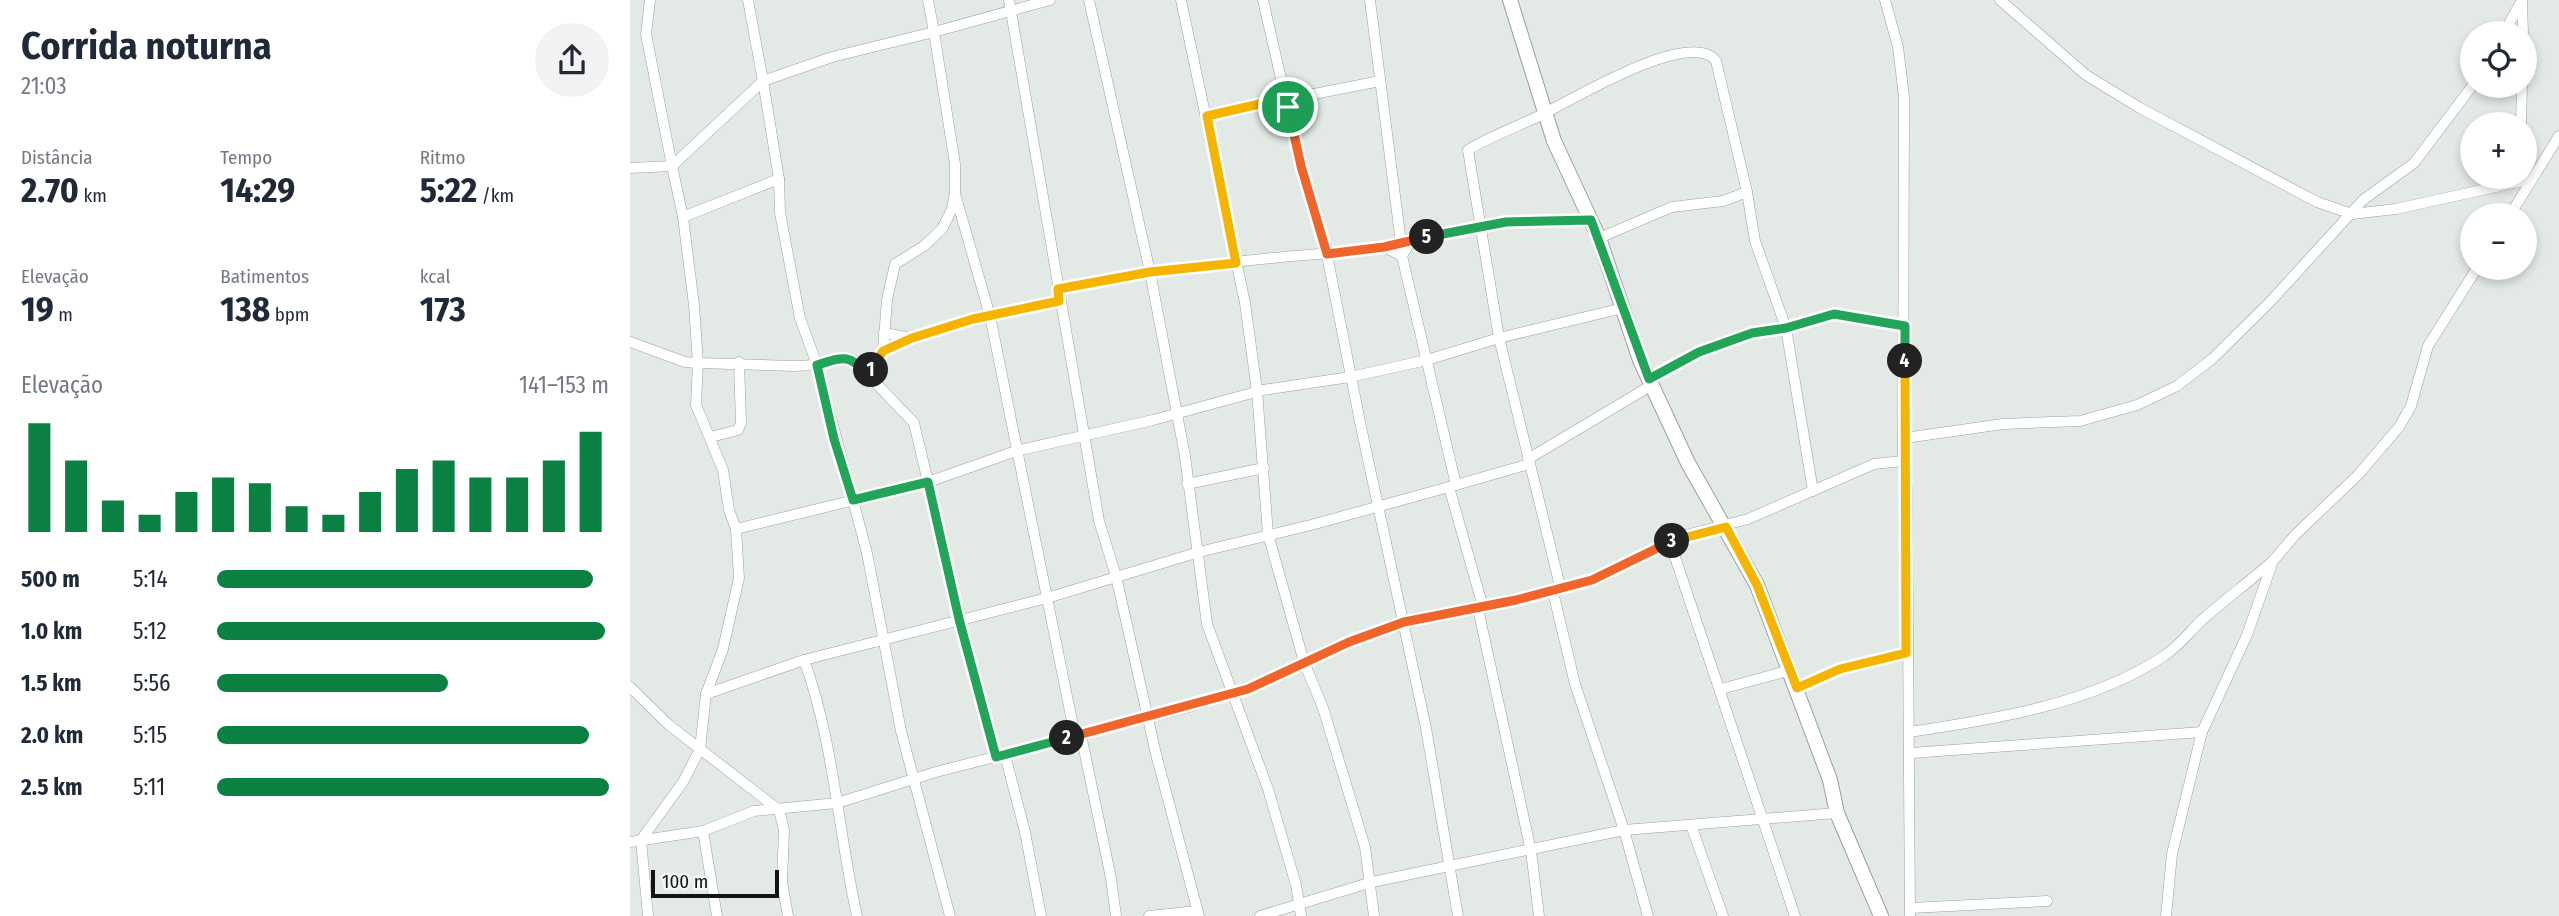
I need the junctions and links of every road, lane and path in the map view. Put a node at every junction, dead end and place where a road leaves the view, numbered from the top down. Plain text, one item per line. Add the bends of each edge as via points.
1 (650, 0) edge
2 (748, 0) edge
3 (928, 0) edge
4 (1009, 0) edge
5 (1050, 0) edge
6 (1088, 0) edge
7 (1181, 0) edge
8 (1263, 0) edge
9 (1370, 0) edge
10 (1510, 0) edge
11 (1885, 0) edge
12 (2000, 0) edge
13 (2522, 1) edge
14 (1011, 11) junction
15 (2511, 21) edge
16 (2523, 21) edge
17 (934, 32) junction
18 (763, 81) junction
19 (1380, 81) junction
20 (1286, 98) junction
21 (2463, 98) edge
22 (1545, 113) junction
23 (1207, 116) junction
24 (2559, 135) edge
25 (2537, 164) edge
26 (672, 166) junction
27 (630, 168) edge
28 (779, 179) junction
29 (2483, 189) edge
30 (955, 192) junction
31 (1747, 192) junction
32 (2352, 214) junction
33 (683, 217) junction
34 (1591, 220) junction
35 (1480, 228) junction
36 (1599, 238) junction
37 (1406, 242) junction
38 (1384, 247) junction
39 (1327, 254) junction
40 (1402, 256) junction
41 (1236, 263) junction
42 (1150, 272) junction
43 (2469, 280) edge
44 (1058, 289) junction
45 (1059, 301) junction
46 (1623, 308) junction
47 (990, 316) junction
48 (1905, 326) junction
49 (1786, 328) junction
50 (884, 333) junction
51 (912, 338) junction
52 (1499, 338) junction
53 (630, 342) edge
54 (883, 351) junction
55 (1427, 360) junction
56 (739, 362) junction
57 (698, 363) junction
58 (817, 365) junction
59 (868, 375) junction
60 (1350, 377) junction
61 (1651, 382) junction
62 (1257, 391) junction
63 (1177, 413) junction
64 (1086, 434) junction
65 (710, 437) junction
66 (1905, 438) junction
67 (1016, 451) junction
68 (1903, 461) junction
69 (1529, 462) junction
70 (1264, 468) junction
71 (928, 482) junction
72 (1187, 484) junction
73 (1452, 486) junction
74 (1813, 491) junction
75 (853, 500) junction
76 (1378, 505) junction
77 (1726, 527) junction
78 (736, 529) junction
79 (1268, 534) junction
80 (1670, 542) junction
81 (1199, 552) junction
82 (2273, 561) junction
83 (1116, 576) junction
84 (1557, 591) junction
85 (1047, 598) junction
86 (1481, 608) junction
87 (959, 619) junction
88 (1404, 622) junction
89 (883, 638) junction
90 (1906, 653) junction
91 (804, 660) junction
92 (1304, 662) junction
93 (1791, 670) junction
94 (630, 687) edge
95 (1797, 688) junction
96 (1721, 689) junction
97 (706, 694) junction
98 (1234, 694) junction
99 (1147, 718) junction
100 (1910, 732) junction
101 (2202, 732) junction
102 (1078, 735) junction
103 (700, 749) junction
104 (1911, 753) junction
105 (1000, 756) junction
106 (914, 780) junction
107 (837, 803) junction
108 (779, 810) junction
109 (1837, 813) junction
110 (1761, 818) junction
111 (1691, 825) junction
112 (630, 830) edge
113 (1624, 830) junction
114 (704, 831) junction
115 (635, 842) edge
116 (1531, 851) junction
117 (1449, 864) junction
118 (1372, 882) junction
119 (2047, 901) dead end
120 (1300, 911) edge
121 (1911, 912) edge
122 (1198, 913) edge
123 (648, 916) edge
124 (718, 916) edge
125 (788, 916) edge
126 (858, 916) edge
127 (950, 916) edge
128 (1041, 916) edge
129 (1116, 916) edge
130 (1149, 916) edge
131 (1260, 916) edge
132 (1374, 916) edge
133 (1458, 916) edge
134 (1539, 916) edge
135 (1648, 916) edge
136 (1723, 916) edge
137 (1795, 916) edge
138 (1881, 916) edge
139 (2166, 916) edge

1 - 26 street via 646,34
2 - 18 street
3 - 17 street
4 - 14 street
5 - 14 street
6 - 42 street
7 - 23 street
8 - 20 street
9 - 19 street
10 - 22 street
11 - 48 street via 1898,47 1904,97
12 - 32 street via 2053,48 2108,88 2317,202
13 - 15 street
13 - 16 street
14 - 17 street
14 - 44 street
17 - 18 street via 832,57
17 - 30 street via 955,164
18 - 26 street
18 - 28 street
19 - 20 street
19 - 37 street
20 - 23 street
20 - 39 street
21 - 32 street via 2421,155
22 - 31 street via 1603,80 1683,52 1704,51 1716,61
22 - 34 street
22 - 35 street via 1468,150
23 - 41 street
24 - 25 street
26 - 27 street
26 - 33 street
28 - 33 street
28 - 58 street via 780,213 795,293
29 - 32 street
30 - 47 street
30 - 50 street via 942,229 895,264
31 - 36 street via 1723,201 1672,207
31 - 49 street via 1755,241
32 - 66 street via 2212,359 2160,396 2080,421 2003,424
33 - 57 street
34 - 35 street via 1523,220
34 - 36 street
35 - 37 street
35 - 52 street
36 - 46 street
37 - 38 street
37 - 40 street
38 - 39 street
38 - 40 street
39 - 41 street
39 - 60 street
40 - 55 street
41 - 42 street
41 - 62 street
42 - 44 street
42 - 63 street
43 - 82 street via 2428,346 2411,406 2399,427
44 - 45 street
45 - 47 street
45 - 64 street
46 - 52 street
46 - 61 street
47 - 51 street
47 - 67 street
48 - 49 street via 1834,314
48 - 66 street
49 - 61 street via 1752,333 1699,352
49 - 74 street
50 - 51 street
50 - 54 street
51 - 54 street
52 - 55 street
52 - 69 street
53 - 57 street
54 - 59 street
55 - 60 street
55 - 73 street
56 - 57 street
56 - 58 street
56 - 65 street via 741,423 738,430
57 - 65 street via 696,405
58 - 59 street via 849,358
58 - 75 street
59 - 71 street via 914,423
60 - 62 street
60 - 76 street
61 - 69 street
61 - 77 street via 1688,463
62 - 63 street
62 - 70 street
63 - 64 street
63 - 72 street
64 - 67 street
64 - 83 street via 1099,521
65 - 78 street via 723,470
66 - 68 street
67 - 71 street
67 - 85 street
68 - 74 street via 1874,464
68 - 90 street via 1907,488
69 - 73 street
69 - 84 street
70 - 72 street
70 - 79 street
71 - 75 street
71 - 87 street
72 - 81 street
73 - 76 street
73 - 86 street
74 - 77 street
75 - 78 street
75 - 89 street
76 - 79 street
76 - 88 street
77 - 80 street
77 - 93 street via 1757,585
78 - 97 street via 739,578 735,604
79 - 81 street
79 - 92 street
80 - 84 street via 1613,572
80 - 96 street
81 - 83 street
81 - 98 street via 1207,624
82 - 100 street via 2174,648 2105,687 1992,720
82 - 101 street via 2247,635
83 - 85 street
83 - 99 street
84 - 86 street
84 - 113 street via 1575,684
85 - 87 street
85 - 102 street
86 - 88 street
86 - 116 street
87 - 89 street
87 - 105 street
88 - 92 street
88 - 117 street
89 - 91 street
89 - 106 street
90 - 95 street via 1840,669
90 - 100 street
91 - 97 street
91 - 107 street via 816,696
92 - 98 street
92 - 118 street via 1350,796
93 - 95 street
93 - 96 street
94 - 103 street
95 - 109 street via 1830,779
96 - 110 street
97 - 103 street
98 - 99 street
98 - 120 street via 1268,789
99 - 102 street
99 - 122 street
100 - 104 street
101 - 104 street
101 - 139 street via 2172,854
102 - 105 street
102 - 129 street
103 - 108 street
103 - 115 street via 678,790
104 - 121 street
105 - 106 street
105 - 128 street via 1026,832
106 - 107 street
106 - 127 street
107 - 108 street
107 - 126 street
108 - 114 street via 754,811
108 - 125 street
109 - 110 street
109 - 138 street
110 - 111 street
110 - 137 street
111 - 113 street
111 - 136 street
112 - 115 street
113 - 116 street
113 - 135 street
114 - 115 street
114 - 124 street
115 - 123 street
116 - 117 street
116 - 134 street
117 - 118 street
117 - 133 street
118 - 120 street
118 - 132 street
119 - 121 street
120 - 131 street
122 - 130 street

